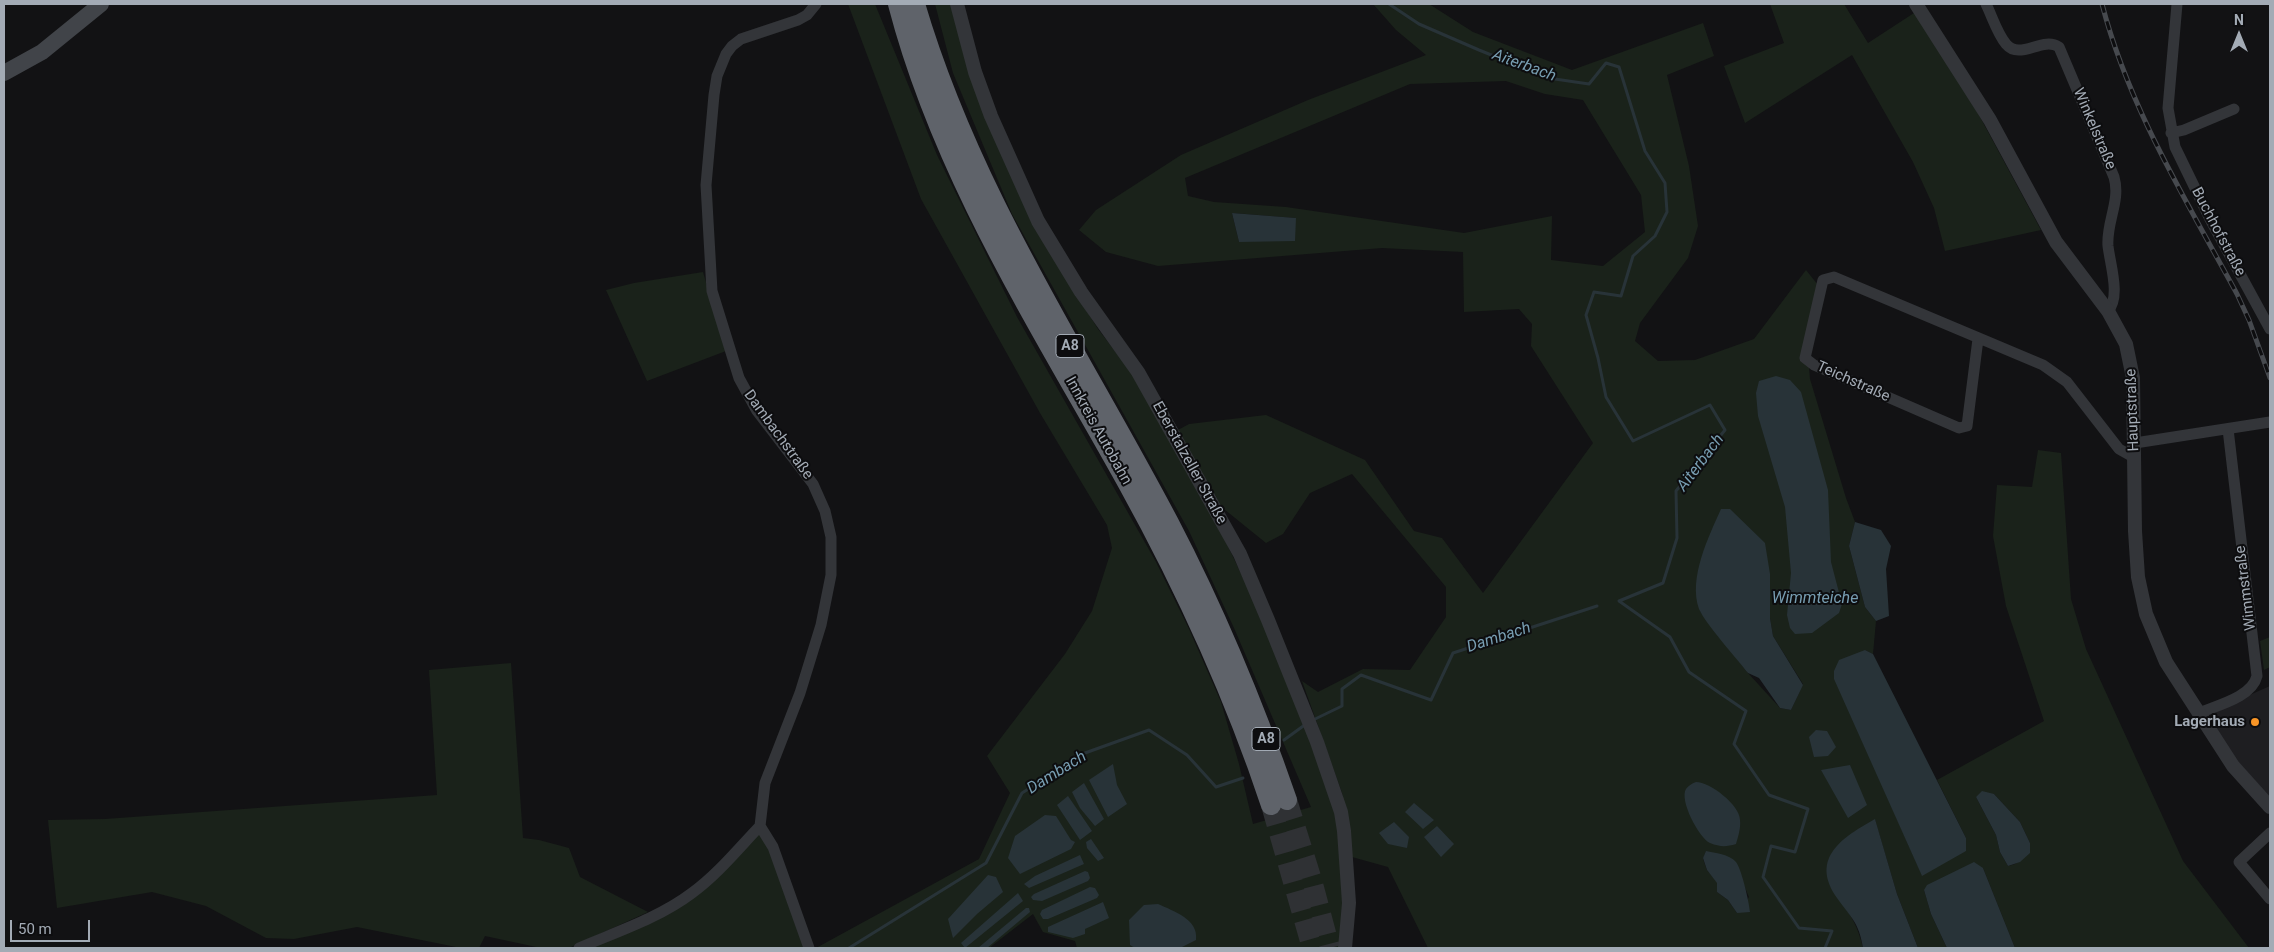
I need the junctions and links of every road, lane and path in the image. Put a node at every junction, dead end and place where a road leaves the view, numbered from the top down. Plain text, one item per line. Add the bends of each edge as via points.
1 (101, 4) edge
2 (816, 4) edge
3 (898, 4) edge
4 (915, 4) edge
5 (957, 4) edge
6 (1916, 4) edge
7 (1986, 4) edge
8 (2177, 4) edge
9 (4, 73) edge
10 (2234, 109) dead end
11 (2171, 133) junction
12 (2108, 311) junction
13 (2270, 329) edge
14 (1978, 339) junction
15 (2270, 422) edge
16 (2228, 429) junction
17 (2135, 443) junction
18 (2135, 458) junction
19 (2199, 713) junction
20 (2270, 807) edge
21 (760, 826) junction
22 (2270, 833) edge
23 (2270, 899) edge
24 (579, 948) edge
25 (809, 948) edge
26 (1345, 948) edge

1 - 9 main road via 42,52
2 - 21 street, Dambachstraße via 798,20 741,40 726,54 714,95 706,185 712,291 739,378 757,411 813,484 831,537 831,575 821,625 800,694 765,783
3 - 4 highway, Innkreis Autobahn / A8 via 932,108 965,185 1014,282 1179,581 1279,802 1255,711 1199,583 1139,468 1029,273 979,175 939,78
5 - 26 street, Eberstalzeller Straße via 975,72 991,116 1038,220 1081,292 1138,372 1240,554 1304,707 1341,812 1349,903
6 - 12 street, Hauptstraße via 1990,120 2056,242
7 - 12 street, Winkelstraße via 2004,41 2012,48 2021,50 2048,43 2059,48 2114,177 2117,194 2108,237 2114,300
8 - 11 street, Buchhofstraße via 2169,94
10 - 11 street
11 - 13 street, Buchhofstraße via 2197,194
12 - 17 street, Hauptstraße via 2126,344 2130,359
14 - 14 street, Teichstraße via 1967,426 1959,428 1814,365 1805,358 1823,280 1834,276
14 - 18 street, Teichstraße via 2042,365 2067,382 2119,449
15 - 16 street
16 - 17 street
16 - 19 street, Wimmstraße via 2257,676 2255,685 2247,692
17 - 18 street, Hauptstraße
18 - 19 street, Hauptstraße via 2138,577 2146,614 2166,662
19 - 20 street, Hauptstraße via 2233,766
21 - 24 street via 718,871 691,894 659,913
21 - 25 street via 772,847
22 - 23 street via 2240,862

